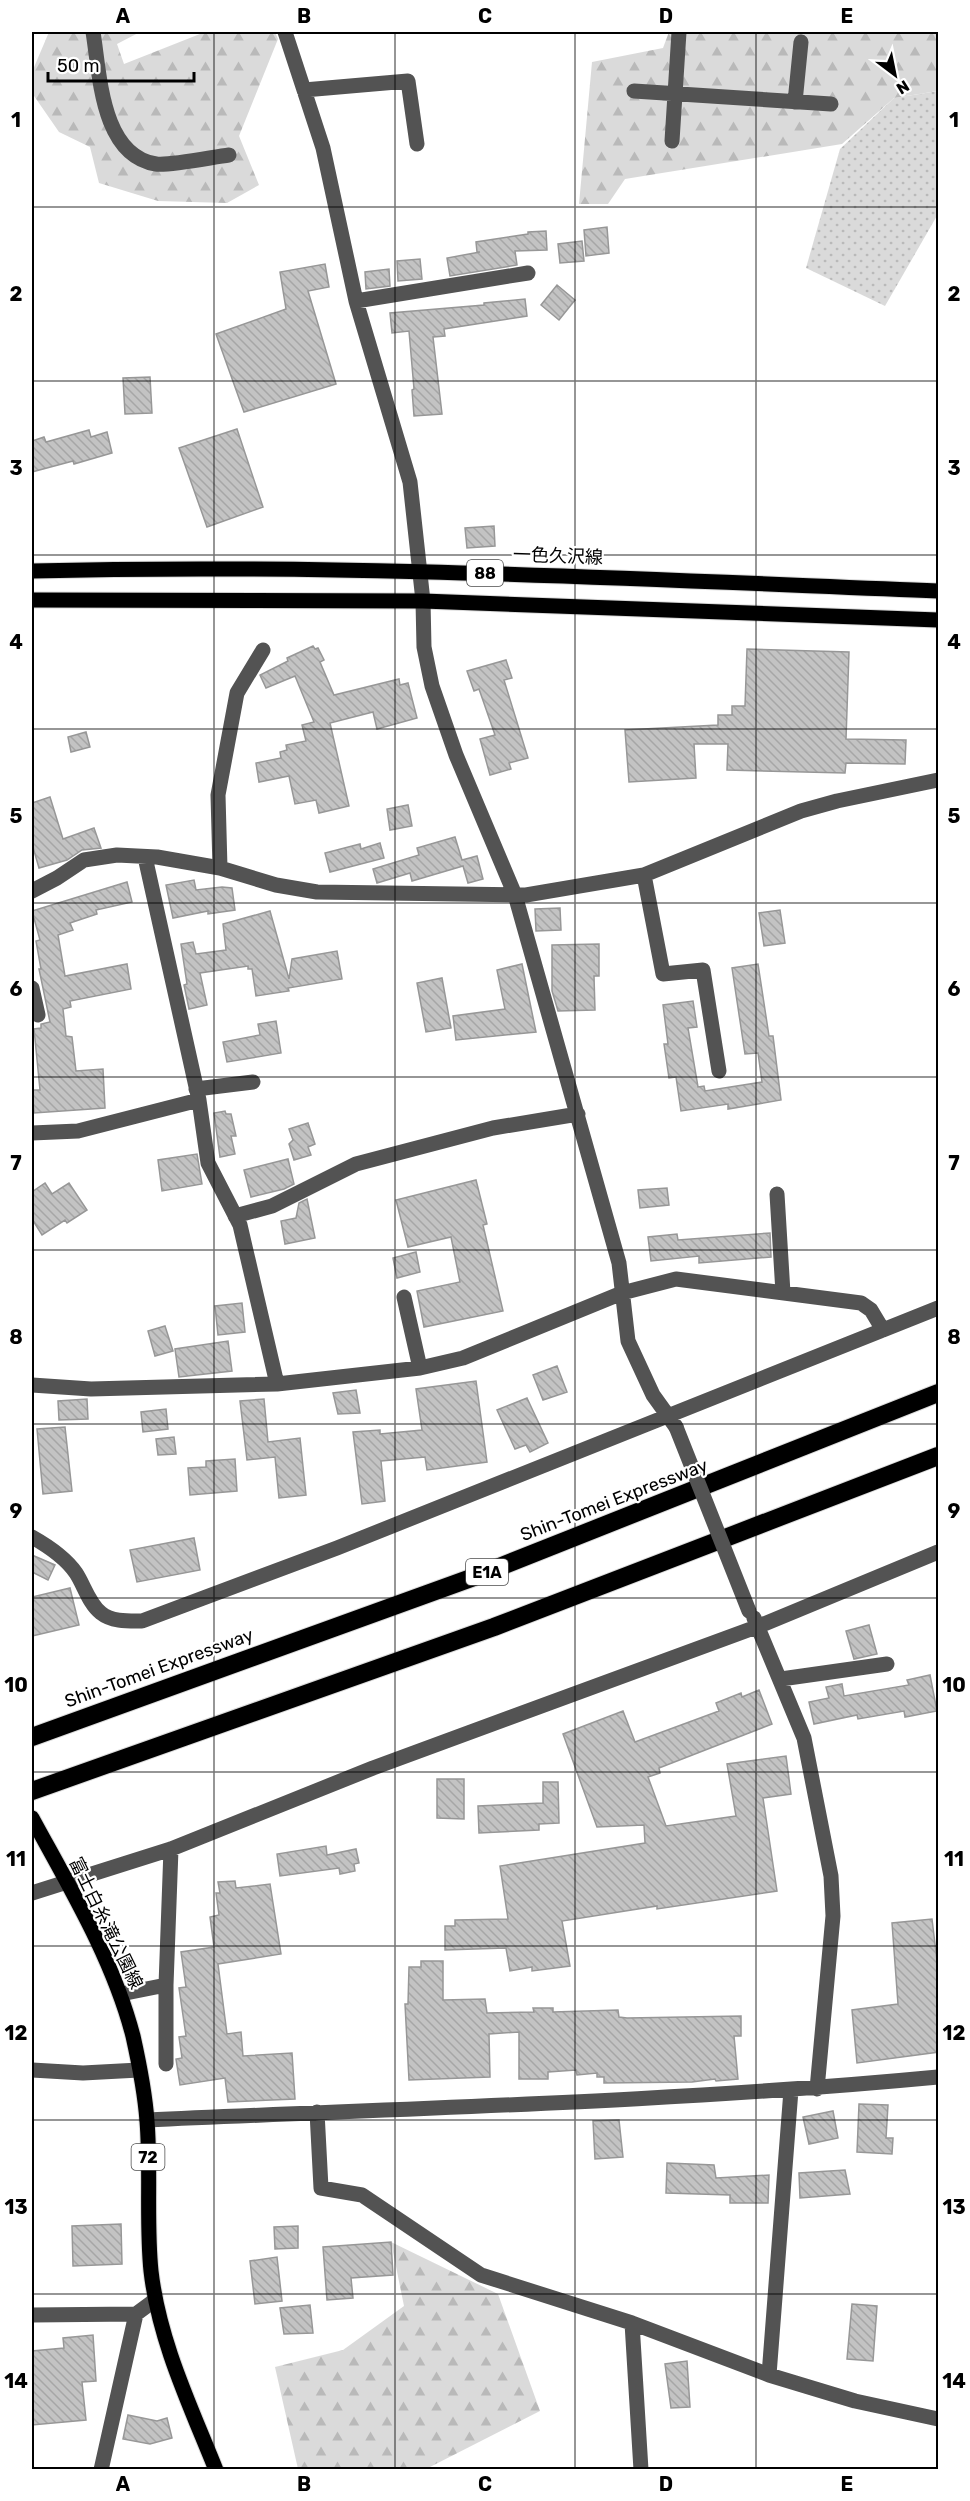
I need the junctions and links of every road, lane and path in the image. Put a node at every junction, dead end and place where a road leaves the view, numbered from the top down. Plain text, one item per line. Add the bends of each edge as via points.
1 (93, 32) edge
2 (285, 32) edge
3 (679, 32) edge
4 (801, 42) dead end
5 (304, 90) junction
6 (634, 91) dead end
7 (675, 93) junction
8 (795, 102) junction
9 (831, 104) dead end
10 (672, 141) dead end
11 (417, 144) dead end
12 (229, 155) dead end
13 (528, 273) dead end
14 (356, 301) junction
15 (420, 570) junction
16 (32, 571) edge
17 (939, 591) edge
18 (32, 600) edge
19 (423, 601) junction
20 (939, 620) edge
21 (263, 650) dead end
22 (939, 780) edge
23 (145, 857) junction
24 (220, 868) junction
25 (644, 875) junction
26 (32, 891) edge
27 (515, 895) junction
28 (32, 988) edge
29 (38, 1015) dead end
30 (719, 1071) dead end
31 (253, 1082) dead end
32 (198, 1094) junction
33 (578, 1114) junction
34 (32, 1133) edge
35 (777, 1194) dead end
36 (236, 1216) junction
37 (622, 1293) junction
38 (783, 1293) junction
39 (405, 1297) dead end
40 (939, 1308) edge
41 (883, 1330) junction
42 (420, 1368) junction
43 (277, 1384) junction
44 (32, 1385) edge
45 (939, 1393) edge
46 (671, 1422) junction
47 (939, 1456) edge
48 (32, 1537) edge
49 (939, 1552) edge
50 (759, 1626) junction
51 (888, 1664) dead end
52 (781, 1679) junction
53 (32, 1737) edge
54 (32, 1791) edge
55 (32, 1818) edge
56 (171, 1850) junction
57 (66, 1881) junction
58 (32, 1893) edge
59 (166, 1985) junction
60 (121, 1994) junction
61 (166, 2064) dead end
62 (32, 2070) edge
63 (139, 2070) junction
64 (939, 2077) edge
65 (817, 2089) junction
66 (790, 2090) junction
67 (317, 2112) junction
68 (147, 2120) junction
69 (155, 2300) junction
70 (136, 2314) junction
71 (32, 2315) edge
72 (632, 2323) junction
73 (769, 2375) junction
74 (939, 2419) edge
75 (101, 2469) edge
76 (216, 2469) edge
77 (641, 2469) edge

1 - 12 street via 104,103 117,138 132,154 156,164
2 - 5 street
3 - 7 street
4 - 8 street
5 - 11 street via 408,81
5 - 14 street via 323,148
6 - 7 street
7 - 8 street
7 - 10 street
8 - 9 street
13 - 14 street
14 - 15 street via 410,482
15 - 16 main road, 一色久沢線 / 88
15 - 17 main road, 一色久沢線 / 88
15 - 19 street
18 - 19 main road, 88
19 - 20 main road, 88
19 - 27 street via 424,647 432,686 456,755
21 - 24 street via 237,693 218,795
22 - 25 street via 801,812
23 - 24 street
23 - 26 street via 117,855 84,860
23 - 32 street
24 - 27 street via 276,885 317,892
25 - 27 street
25 - 30 street via 663,974 703,970
27 - 33 street
28 - 29 street
31 - 32 street
32 - 34 street via 78,1131
32 - 36 street via 207,1163
33 - 36 street via 493,1128 356,1164 272,1206
33 - 37 street via 619,1263
35 - 38 street
36 - 43 street
37 - 38 street via 676,1279
37 - 42 street via 463,1358
37 - 46 street via 628,1341 642,1374
38 - 41 street via 861,1303 871,1310
39 - 42 street
40 - 41 street
41 - 46 street
42 - 43 street
43 - 44 street via 91,1389
45 - 53 highway, Shin-Tomei Expressway / E1A via 474,1577
46 - 48 street via 142,1621 117,1621 101,1613 75,1572 48,1546
46 - 50 street, bridge via 749,1611
47 - 54 highway via 495,1628
49 - 50 street
50 - 52 street
50 - 56 street via 373,1768
51 - 52 street
52 - 65 street via 804,1738 831,1876 832,1916
55 - 57 main road, 富士白糸滝公園線 / 72
56 - 57 street
56 - 59 street
57 - 58 street
57 - 60 main road, 富士白糸滝公園線 / 72
59 - 60 street
59 - 61 street
60 - 63 main road, 富士白糸滝公園線 / 72
62 - 63 street
63 - 68 main road, 富士白糸滝公園線 / 72
64 - 65 street
65 - 66 street
66 - 67 street
66 - 73 street
67 - 68 street
67 - 72 street via 321,2188 362,2194 481,2275
68 - 69 main road, 富士白糸滝公園線 / 72
69 - 70 street
69 - 76 main road, 富士白糸滝公園線 / 72 via 164,2337
70 - 71 street
70 - 75 street
72 - 73 street
72 - 77 street
73 - 74 street via 855,2401

